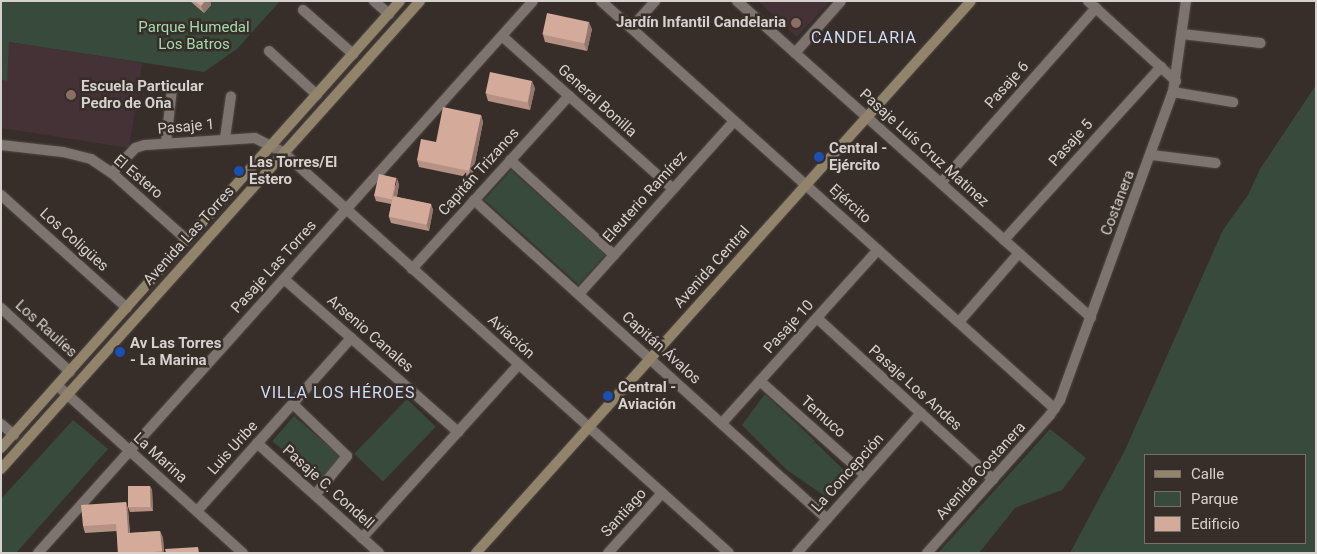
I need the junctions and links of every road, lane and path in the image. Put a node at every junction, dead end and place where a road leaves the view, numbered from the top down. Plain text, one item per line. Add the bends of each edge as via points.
1 (374, 1) edge
2 (400, 1) edge
3 (420, 1) edge
4 (533, 1) edge
5 (601, 1) edge
6 (655, 1) edge
7 (738, 1) edge
8 (841, 1) edge
9 (971, 1) edge
10 (1186, 1) edge
11 (1092, 5) edge
12 (303, 10) dead end
13 (389, 14) junction
14 (631, 28) junction
15 (1182, 34) junction
16 (502, 36) junction
17 (1260, 43) dead end
18 (269, 51) dead end
19 (795, 53) junction
20 (353, 54) junction
21 (1161, 67) junction
22 (1176, 80) junction
23 (172, 89) dead end
24 (1173, 92) junction
25 (317, 95) junction
26 (231, 96) dead end
27 (569, 96) junction
28 (1233, 102) dead end
29 (867, 117) junction
30 (734, 121) junction
31 (225, 138) junction
32 (166, 143) junction
33 (1, 145) edge
34 (271, 146) junction
35 (284, 153) junction
36 (1152, 155) junction
37 (510, 160) junction
38 (1215, 163) dead end
39 (112, 173) junction
40 (941, 183) junction
41 (806, 185) junction
42 (672, 189) junction
43 (1, 195) edge
44 (474, 200) junction
45 (345, 209) junction
46 (188, 240) junction
47 (1004, 240) junction
48 (878, 250) junction
49 (1019, 253) junction
50 (614, 254) junction
51 (412, 269) junction
52 (284, 279) junction
53 (578, 294) junction
54 (1, 308) edge
55 (126, 308) junction
56 (1091, 317) junction
57 (817, 318) junction
58 (958, 322) junction
59 (351, 338) junction
60 (650, 358) junction
61 (518, 364) junction
62 (70, 372) junction
63 (760, 381) junction
64 (58, 386) junction
65 (67, 394) junction
66 (293, 404) junction
67 (1055, 409) junction
68 (921, 413) junction
69 (722, 423) junction
70 (1, 424) edge
71 (589, 427) junction
72 (458, 432) junction
73 (14, 435) junction
74 (258, 443) junction
75 (1, 448) edge
76 (130, 451) junction
77 (1, 469) edge
78 (865, 475) junction
79 (993, 479) junction
80 (662, 493) junction
81 (316, 495) junction
82 (197, 511) junction
83 (827, 518) junction
84 (362, 538) junction
85 (38, 553) edge
86 (243, 553) edge
87 (379, 553) edge
88 (476, 553) edge
89 (608, 553) edge
90 (729, 553) edge
91 (796, 553) edge
92 (928, 553) edge

1 - 13 street
2 - 13 street, Avenida Las Torres
3 - 35 street, Avenida Las Torres
4 - 16 street, Pasaje Las Torres
5 - 14 street, Ejército
6 - 14 street
7 - 19 street, Pasaje Luís Cruz Matinez
8 - 19 street
9 - 29 street, Avenida Central
10 - 15 street, Costanera
11 - 21 street
11 - 40 street, Pasaje 6
12 - 20 street
13 - 20 street, Avenida Las Torres
14 - 30 street, Ejército
15 - 17 street
15 - 22 street, Costanera
16 - 27 street, General Bonilla
16 - 45 street, Pasaje Las Torres
18 - 25 street
19 - 29 street, Pasaje Luís Cruz Matinez
20 - 25 street, Avenida Las Torres
21 - 22 street
21 - 47 street, Pasaje 5
22 - 24 street, Costanera
23 - 32 street
24 - 28 street
24 - 36 street, Costanera
25 - 34 street, Avenida Las Torres
26 - 31 street
27 - 37 street, Capitán Trizanos
27 - 42 street, General Bonilla
29 - 40 street, Pasaje Luís Cruz Matinez
29 - 41 street, Avenida Central
30 - 41 street, Ejército
30 - 42 street, Eleuterio Ramírez
31 - 32 street, Pasaje 1
31 - 34 street, Pasaje 1 via 255,138
32 - 39 street, Pasaje 1 via 135,148
33 - 39 street, El Estero via 72,153
34 - 35 street, Aviación
34 - 46 street, Avenida Las Torres
35 - 45 street, Aviación
35 - 65 street, Avenida Las Torres
36 - 38 street
36 - 56 street, Costanera
37 - 44 street, Capitán Trizanos
37 - 50 street
39 - 46 street, El Estero
40 - 47 street, Pasaje Luís Cruz Matinez
41 - 48 street, Ejército
41 - 60 street, Avenida Central
42 - 50 street, Eleuterio Ramírez
43 - 55 street, Los Coligües
44 - 51 street, Capitán Trizanos
44 - 53 street, Capitán Ávalos
45 - 51 street, Aviación
45 - 52 street, Pasaje Las Torres
46 - 55 street, Avenida Las Torres
47 - 49 street, Pasaje Luís Cruz Matinez
48 - 57 street, Pasaje 10
48 - 58 street, Ejército
49 - 56 street, Pasaje Luís Cruz Matinez
49 - 58 street
50 - 53 street, Eleuterio Ramírez
51 - 61 street, Aviación
52 - 59 street, Arsenio Canales
52 - 76 street, Pasaje Las Torres
53 - 60 street, Capitán Ávalos
54 - 62 street, Los Raulíes
55 - 62 street, Avenida Las Torres
56 - 67 street, Costanera
57 - 63 street, Pasaje 10
57 - 68 street, Pasaje Los Andes
58 - 67 street, Ejército
59 - 66 street, Luis Uribe
59 - 72 street, Arsenio Canales
60 - 69 street, Capitán Ávalos
60 - 71 street, Avenida Central
61 - 71 street, Aviación
61 - 72 street
62 - 64 street, Avenida Las Torres
63 - 69 street, Pasaje 10
63 - 78 street, Temuco
64 - 65 street, La Marina
64 - 73 street, Avenida Las Torres
65 - 76 street, La Marina
65 - 77 street, Avenida Las Torres
66 - 74 street, Luis Uribe
66 - 81 street via 346,453 345,461
67 - 79 street, Avenida Costanera
68 - 78 street, La Concepción
68 - 79 street, Pasaje Los Andes
69 - 83 street, Capitán Ávalos
70 - 73 street
71 - 80 street, Aviación
71 - 88 street, Avenida Central
72 - 84 street
73 - 75 street, Avenida Las Torres
74 - 81 street, Pasaje C. Condell
74 - 82 street, Luis Uribe
76 - 82 street, La Marina
76 - 85 street, Pasaje Las Torres
78 - 83 street, La Concepción
79 - 92 street, Avenida Costanera
80 - 89 street, Santiago
80 - 90 street, Aviación
81 - 84 street, Pasaje C. Condell
82 - 86 street, La Marina
83 - 91 street, La Concepción
84 - 87 street, Pasaje C. Condell

